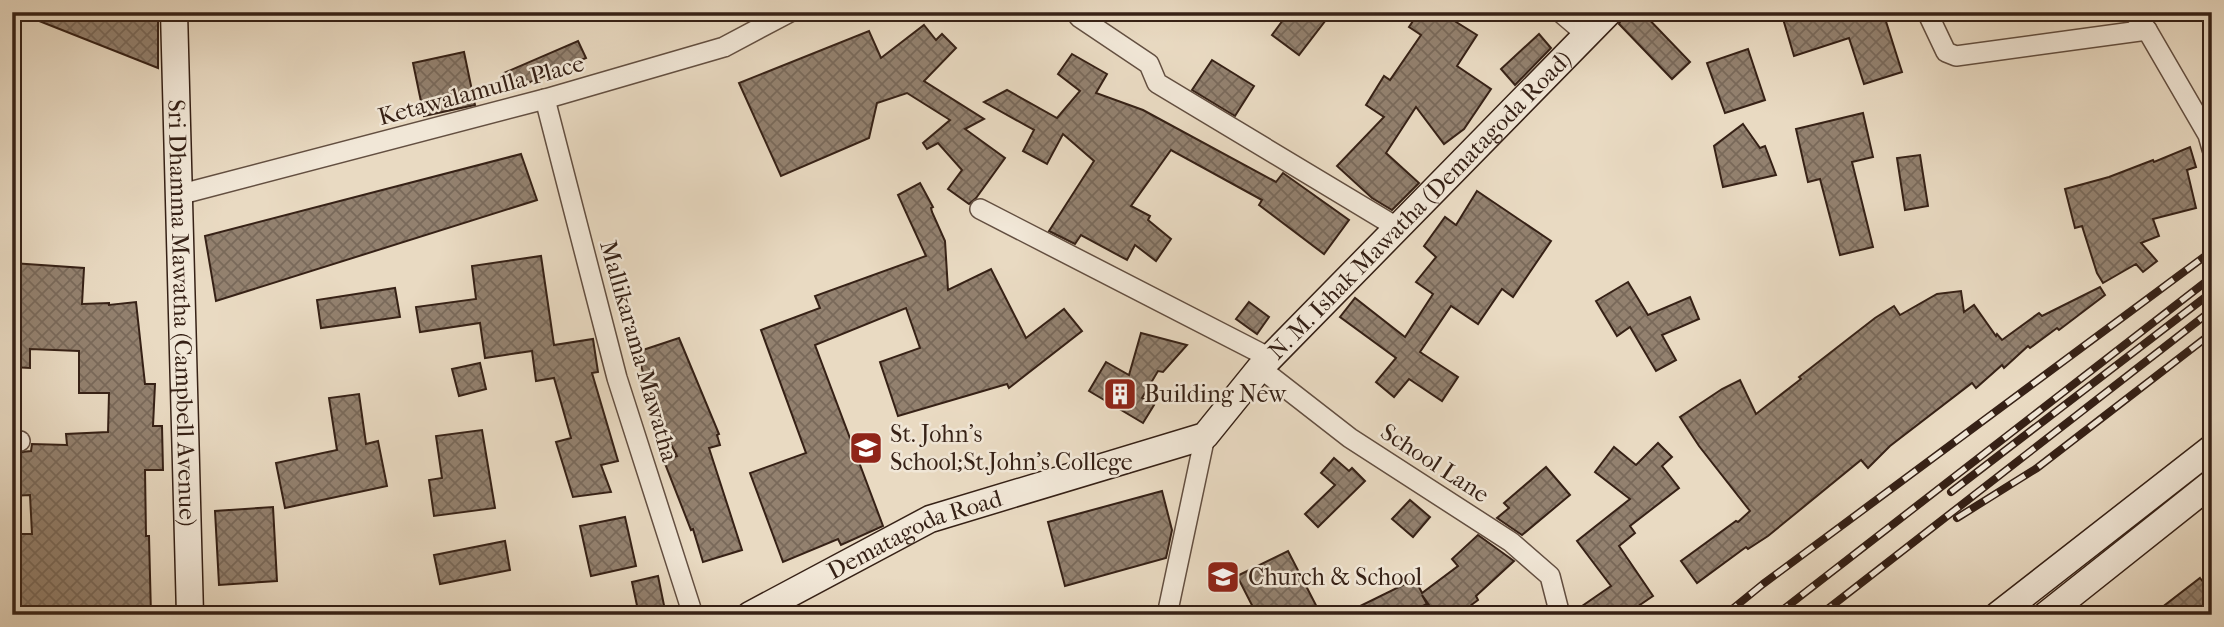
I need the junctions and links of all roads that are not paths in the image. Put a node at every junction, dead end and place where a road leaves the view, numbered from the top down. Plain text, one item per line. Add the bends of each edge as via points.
1 (174, 12) edge
2 (790, 12) edge
3 (1560, 12) edge
4 (1609, 12) edge
5 (1927, 12) edge
6 (2133, 12) edge
7 (1079, 17) dead end
8 (2147, 30) junction
9 (1587, 35) junction
10 (545, 99) junction
11 (2212, 149) edge
12 (178, 195) junction
13 (980, 209) dead end
14 (1398, 228) junction
15 (1265, 363) junction
16 (1205, 436) junction
17 (2212, 448) edge
18 (2212, 483) edge
19 (190, 615) edge
20 (693, 615) edge
21 (750, 615) edge
22 (1167, 615) edge
23 (1559, 615) edge
24 (1998, 615) edge
25 (2046, 615) edge

1 - 12 main road, Sri Dhamma Mawatha (Campbell Avenue)
2 - 10 street, Ketawalamulla Place via 724,47
3 - 9 street
4 - 9 main road, N. M. Ishak Mawatha (Dematagoda Road)
5 - 8 street via 1946,52 1955,56
6 - 8 street
7 - 14 street via 1149,64 1157,83
8 - 11 street
9 - 14 main road, N. M. Ishak Mawatha (Dematagoda Road)
10 - 12 street, Ketawalamulla Place
10 - 20 street, Mallikarama Mawatha via 617,378
12 - 19 main road, Sri Dhamma Mawatha (Campbell Avenue)
13 - 15 street, School Lane
14 - 15 main road, N. M. Ishak Mawatha (Dematagoda Road)
15 - 16 main road
15 - 23 street, School Lane via 1350,438 1511,542 1550,576
16 - 21 main road, Dematagoda Road via 930,519
16 - 22 street
17 - 24 main road
18 - 25 main road

